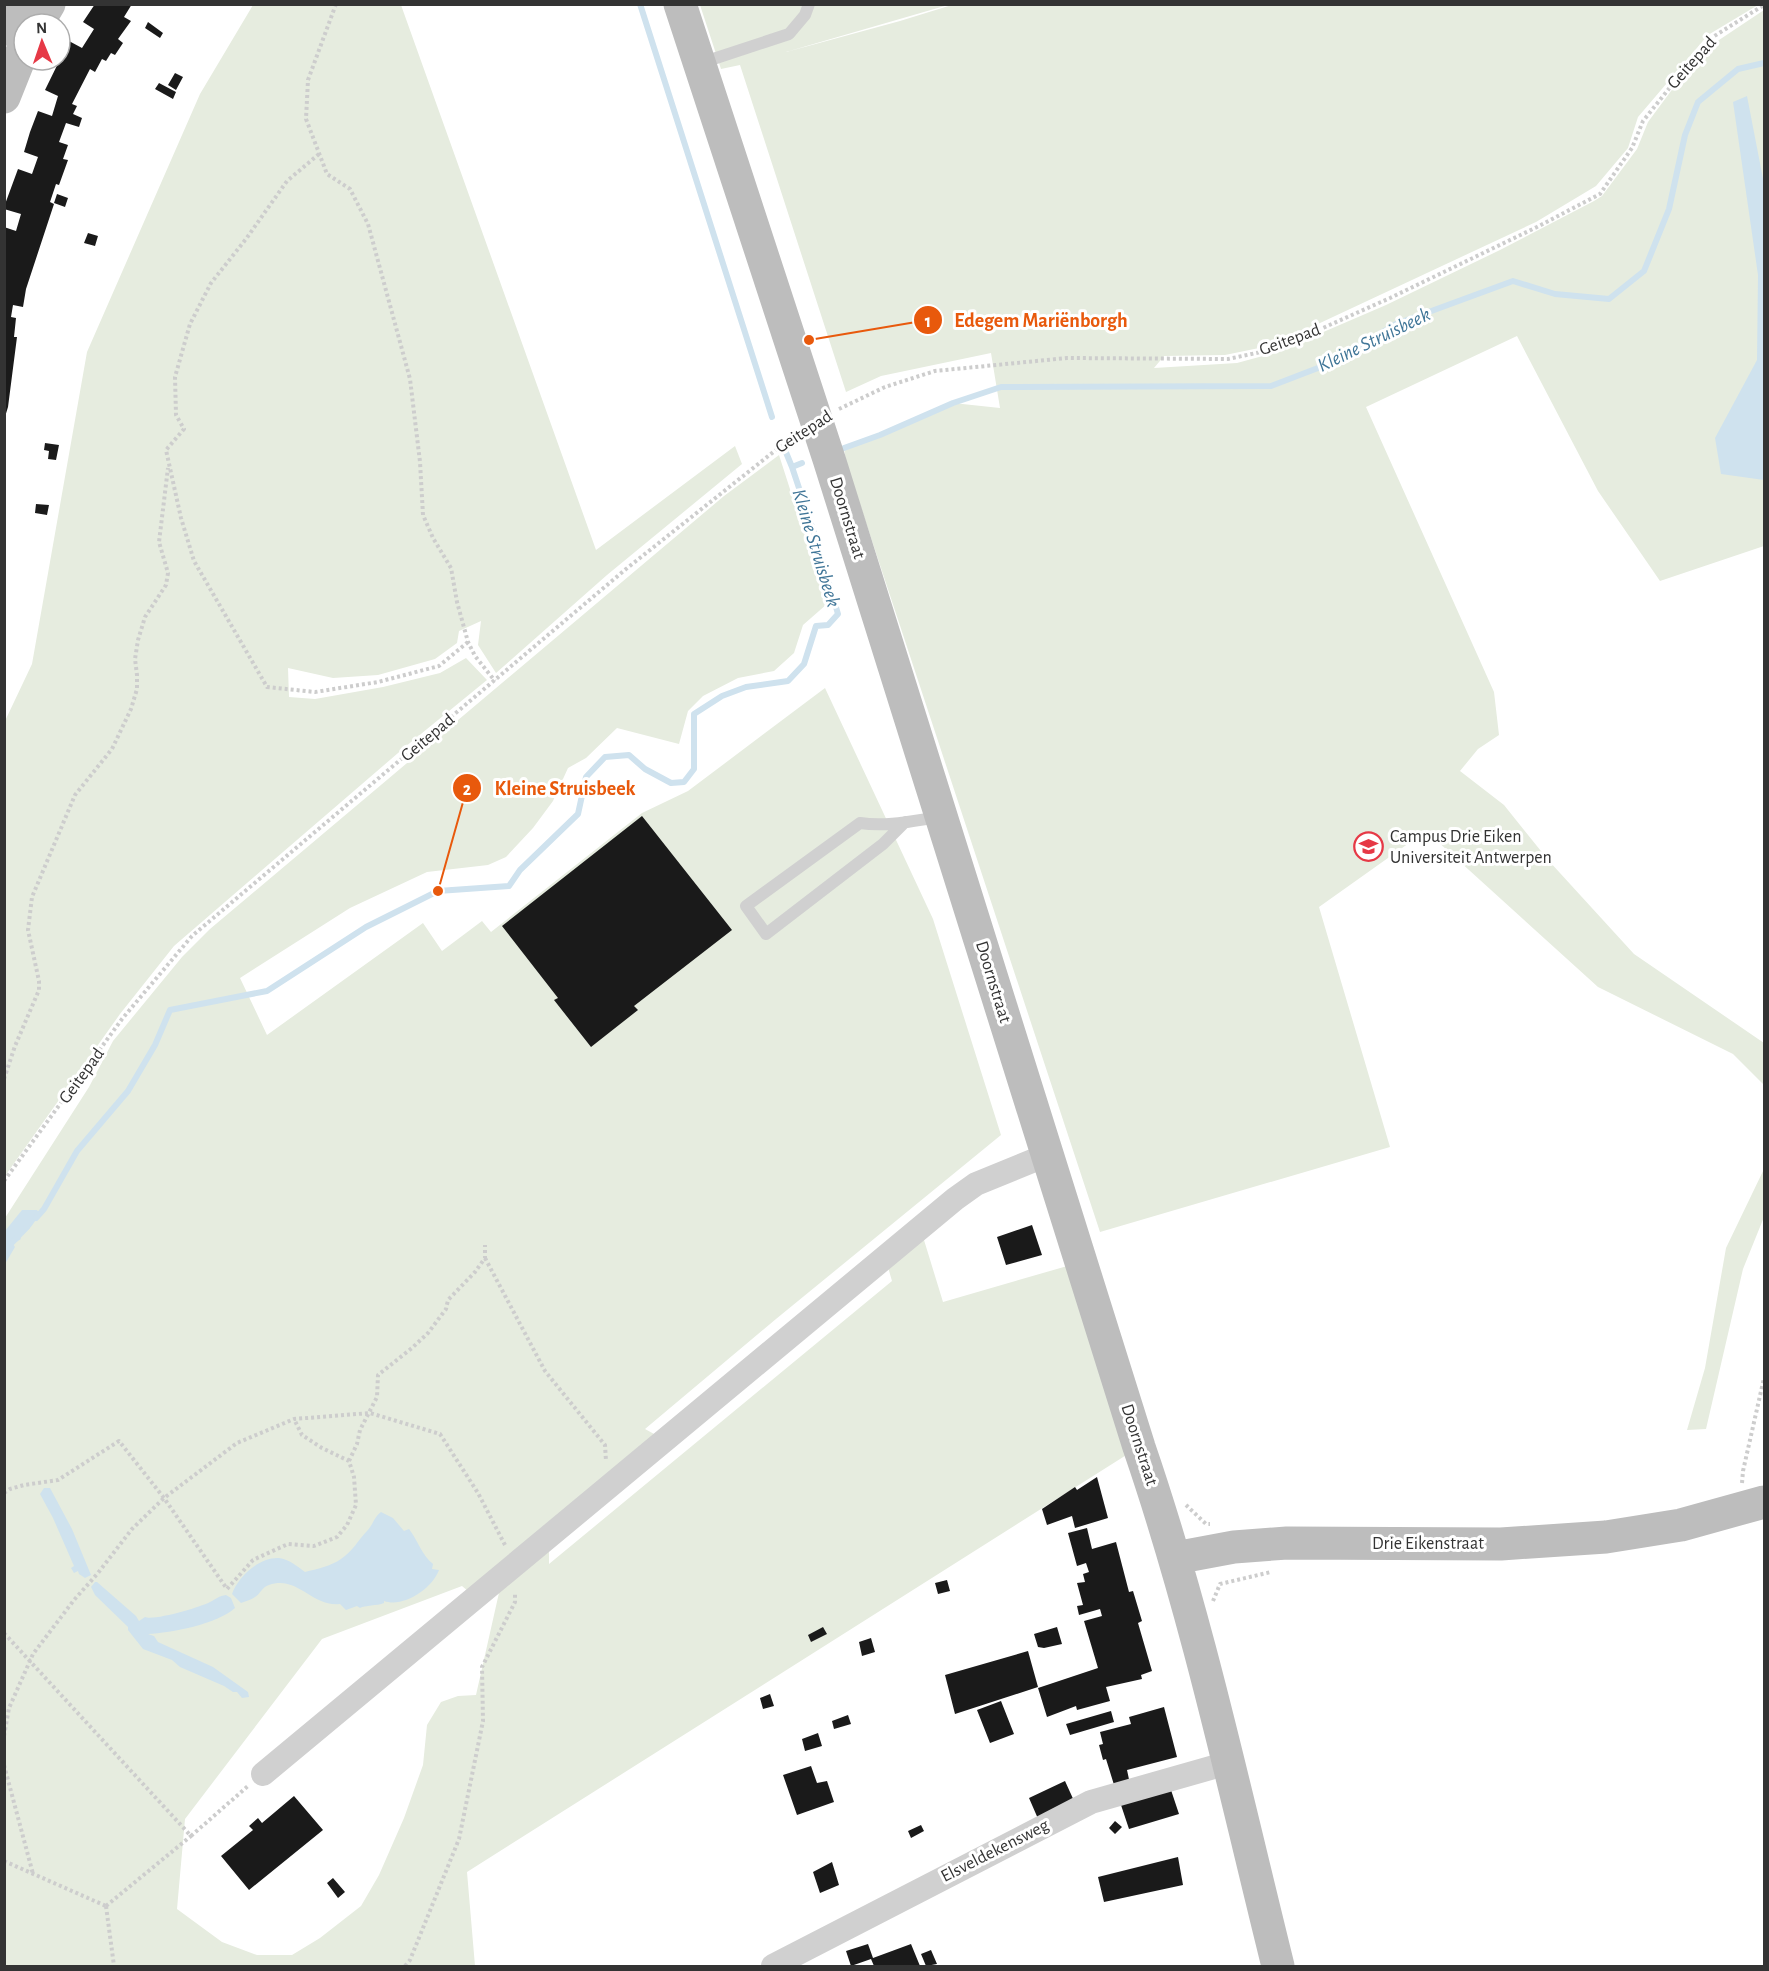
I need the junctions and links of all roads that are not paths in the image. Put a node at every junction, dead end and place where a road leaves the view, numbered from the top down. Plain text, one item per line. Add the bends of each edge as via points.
1 (18, 4) edge
2 (680, 4) edge
3 (809, 4) edge
4 (4, 29) edge
5 (700, 64) junction
6 (14, 72) edge
7 (4, 98) edge
8 (941, 817) junction
9 (905, 822) junction
10 (1047, 1155) junction
11 (1753, 1494) edge
12 (1175, 1558) junction
13 (1228, 1763) junction
14 (262, 1774) road end
15 (773, 1966) edge
16 (1278, 1966) edge

1 - 4 street
2 - 5 street, Doornstraat
3 - 5 lane via 789,34
5 - 8 street, Doornstraat
6 - 7 street
8 - 9 lane
8 - 10 street, Doornstraat
9 - 9 lane via 879,826 860,823 746,906 766,934 883,844
10 - 12 street, Doornstraat
10 - 14 street via 976,1184 955,1198
11 - 12 street, Drie Eikenstraat via 1606,1537 1501,1544 1287,1544 1233,1547
12 - 13 street, Doornstraat
13 - 15 street, Elsveldekensweg via 1091,1802
13 - 16 street, Doornstraat

